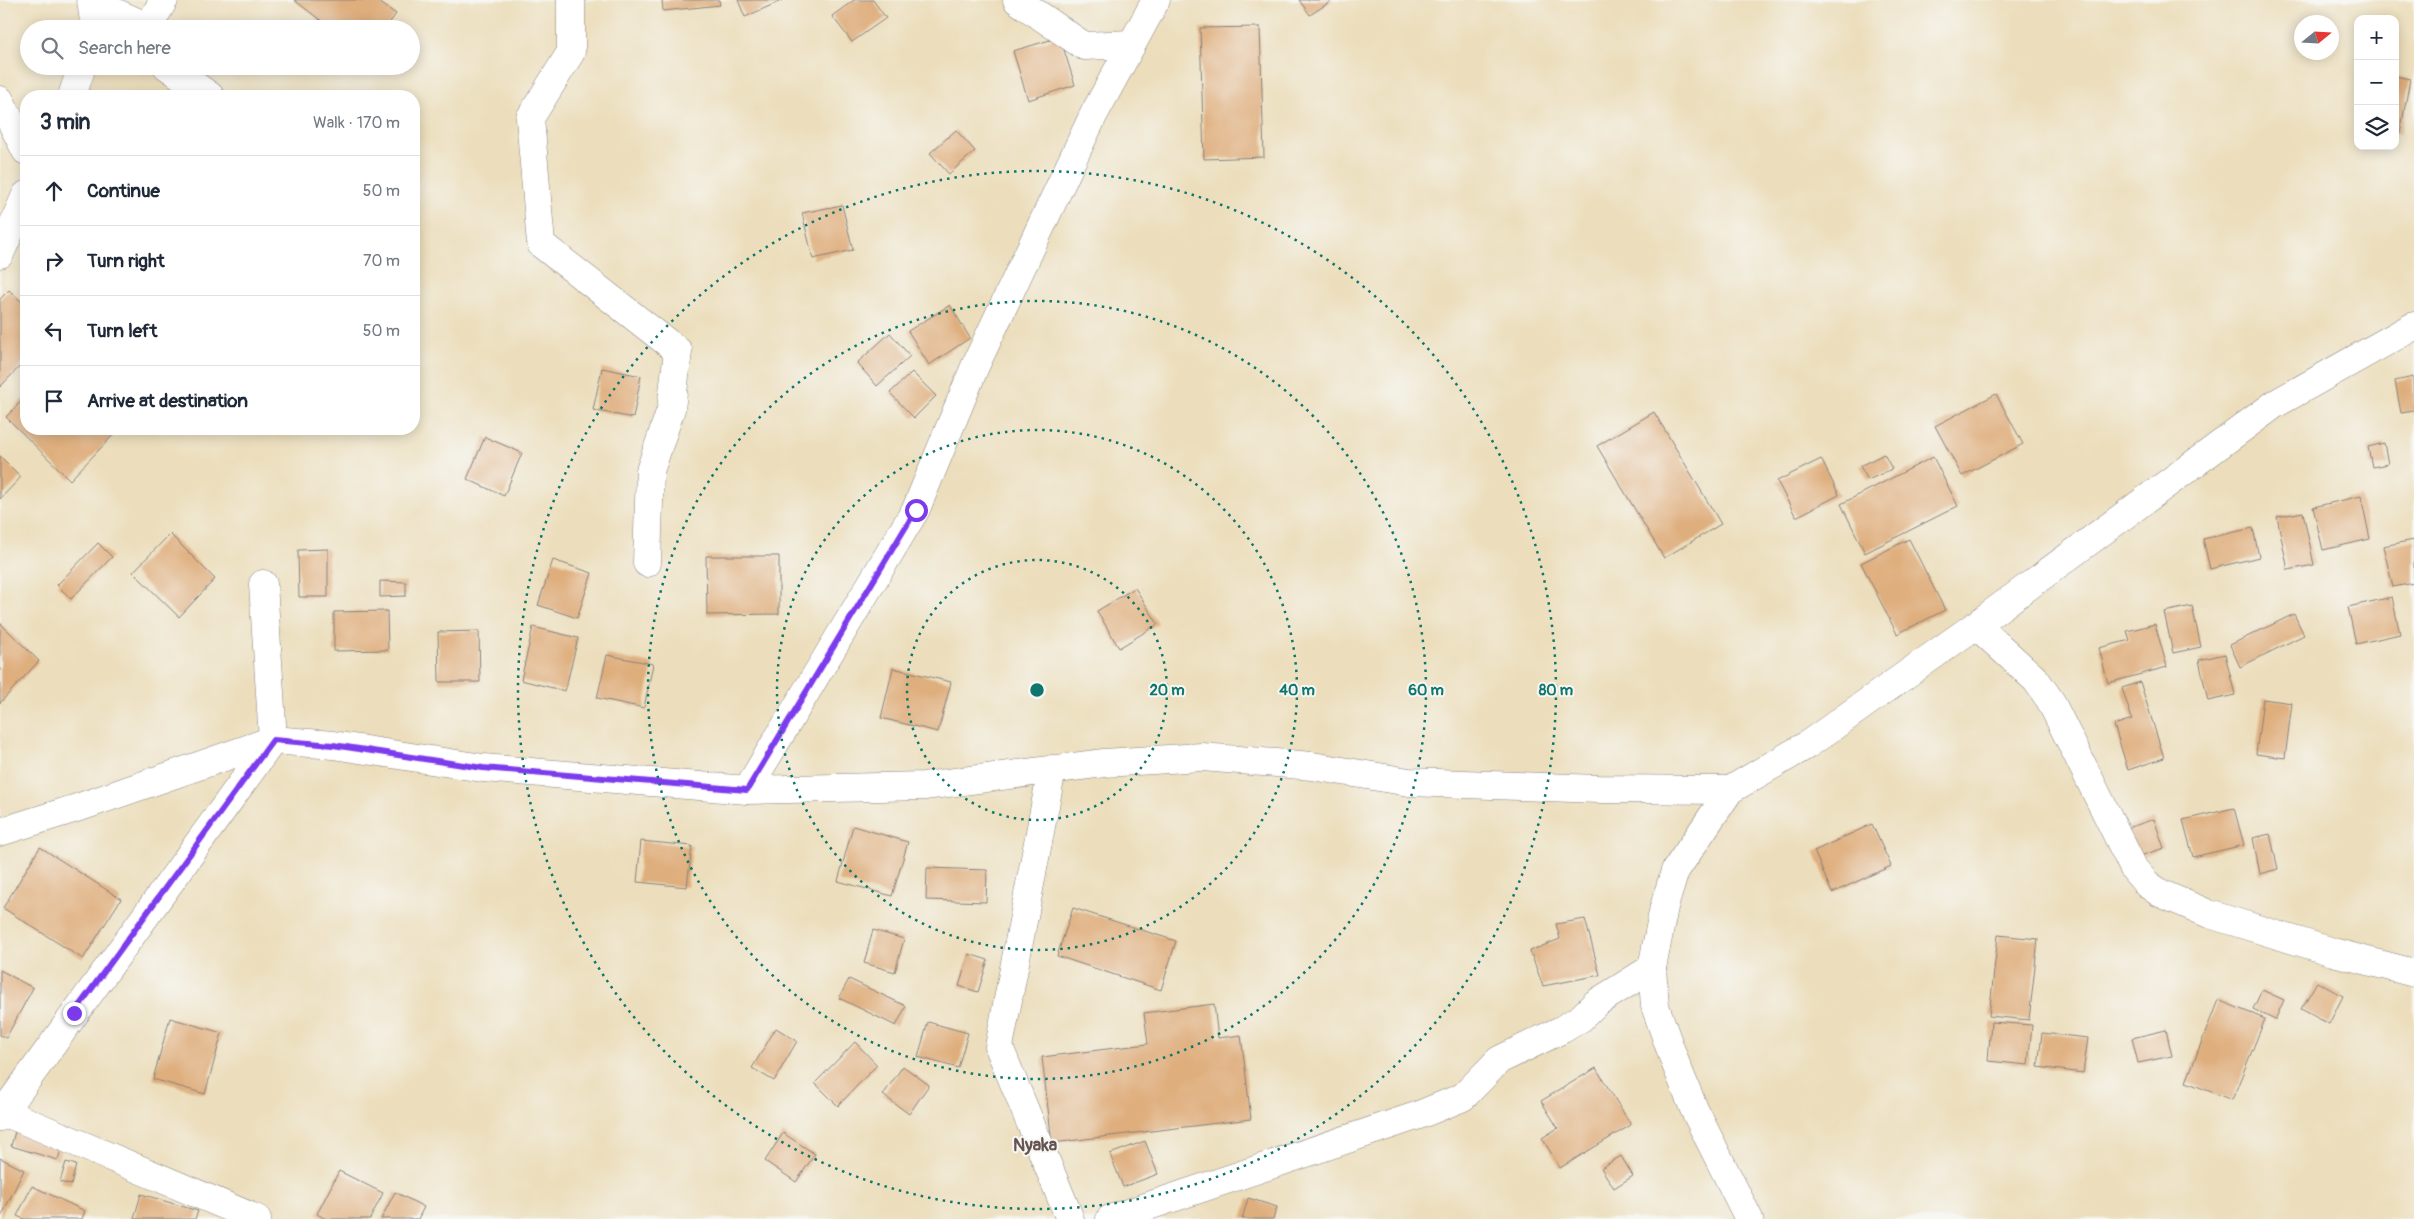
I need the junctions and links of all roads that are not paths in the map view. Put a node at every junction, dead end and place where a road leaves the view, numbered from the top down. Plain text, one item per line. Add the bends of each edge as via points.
1 (164, 0) edge
2 (570, 0) edge
3 (1017, 0) edge
4 (1156, 0) edge
5 (92, 1) edge
6 (94, 20) edge
7 (132, 20) edge
8 (153, 20) edge
9 (1132, 44) junction
10 (79, 75) edge
11 (180, 75) edge
12 (74, 90) edge
13 (201, 90) edge
14 (0, 100) edge
15 (20, 139) edge
16 (20, 208) edge
17 (0, 254) edge
18 (2414, 326) edge
19 (647, 562) dead end
20 (263, 584) dead end
21 (1976, 626) junction
22 (273, 740) junction
23 (1052, 769) junction
24 (747, 790) junction
25 (1730, 790) junction
26 (0, 832) edge
27 (1652, 968) junction
28 (2414, 973) edge
29 (2, 1114) edge
30 (257, 1219) edge
31 (1070, 1219) edge
32 (1110, 1219) edge
33 (1749, 1219) edge

1 - 8 street
2 - 19 street via 571,52 530,118 541,244 678,351 671,409 650,471
3 - 9 street via 1084,46
4 - 9 street
5 - 6 street
5 - 7 street
9 - 24 street via 1094,114 976,364 916,510
10 - 12 street
11 - 13 street
14 - 15 street
16 - 17 street
18 - 21 street via 2275,404
20 - 22 street
21 - 25 street via 1807,745
21 - 28 street via 2036,680 2050,700 2134,869 2147,884 2209,914
22 - 24 street via 333,745 483,768
22 - 26 street
22 - 29 street
23 - 24 street via 924,786
23 - 25 street via 1202,757 1312,766 1409,782
23 - 31 street via 999,1047
25 - 27 street via 1675,871 1664,906
27 - 32 street via 1596,1003 1563,1029 1499,1060 1463,1098
27 - 33 street via 1656,1006 1675,1062 1694,1109
29 - 30 street

